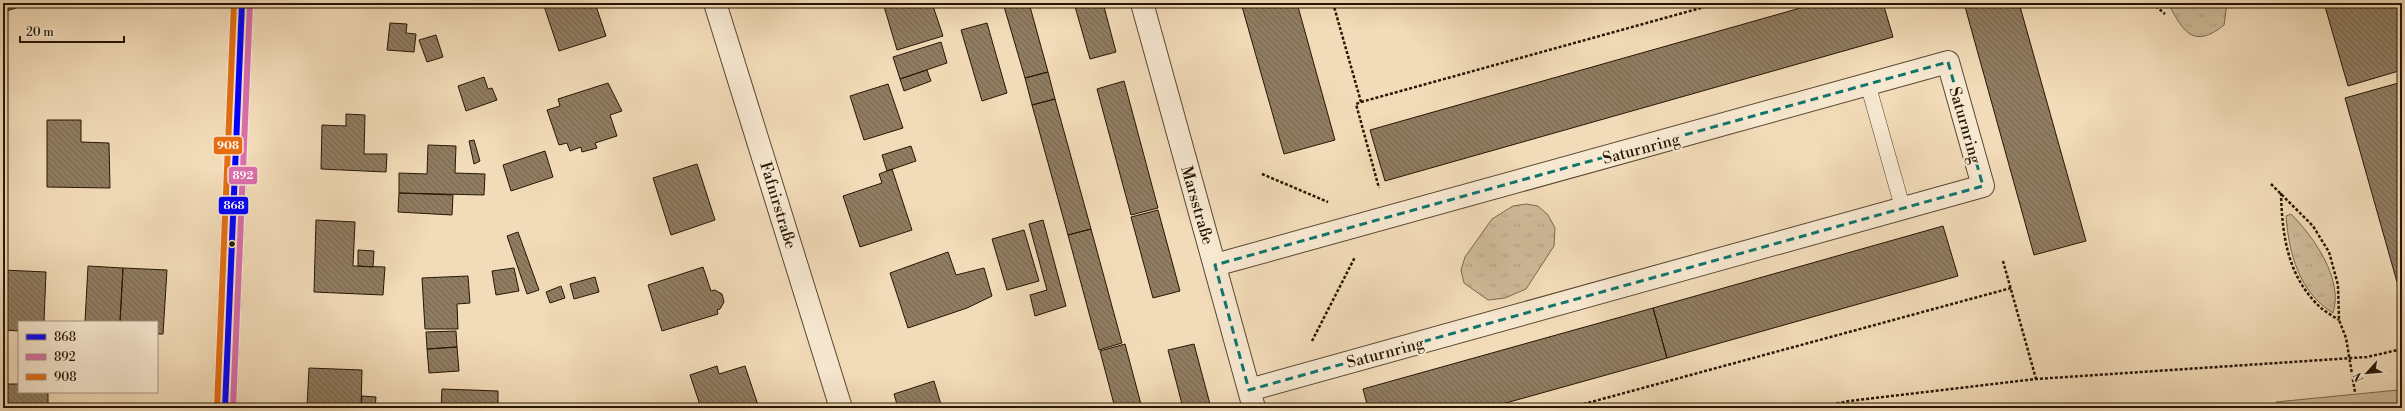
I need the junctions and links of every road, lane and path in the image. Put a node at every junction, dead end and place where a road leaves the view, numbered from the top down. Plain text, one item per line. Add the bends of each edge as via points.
1 (242, 3) edge
2 (716, 3) edge
3 (1142, 3) edge
4 (1333, 3) edge
5 (1719, 3) edge
6 (2152, 3) edge
7 (2165, 14) dead end
8 (1868, 85) junction
9 (1361, 102) junction
10 (1262, 174) dead end
11 (2271, 184) dead end
12 (2281, 193) junction
13 (1332, 204) dead end
14 (1903, 209) junction
15 (1380, 220) junction
16 (2003, 261) dead end
17 (1215, 265) junction
18 (2011, 288) junction
19 (2339, 320) junction
20 (1310, 345) dead end
21 (2402, 348) edge
22 (2349, 359) junction
23 (2036, 379) junction
24 (2355, 392) dead end
25 (1251, 399) edge
26 (225, 408) edge
27 (841, 408) edge
28 (1569, 408) edge
29 (1817, 408) edge

1 - 26 street
2 - 27 street, Fafnirstraße
3 - 17 street, Marsstraße
4 - 9 path
5 - 9 path
6 - 7 path
8 - 14 lane
8 - 14 street, Saturnring via 1948,62 1983,186
8 - 15 street, Saturnring
9 - 15 path via 1356,104
10 - 13 path
11 - 12 path
12 - 19 path via 2313,226 2329,252 2338,285
12 - 19 path via 2282,233 2292,266 2316,304
14 - 25 street, Saturnring
15 - 17 street, Saturnring
15 - 20 path
16 - 18 path
17 - 25 street, Marsstraße
18 - 23 path
18 - 28 path
19 - 22 path via 2346,338
21 - 22 path
22 - 23 path
22 - 24 path
23 - 29 path via 1849,401

